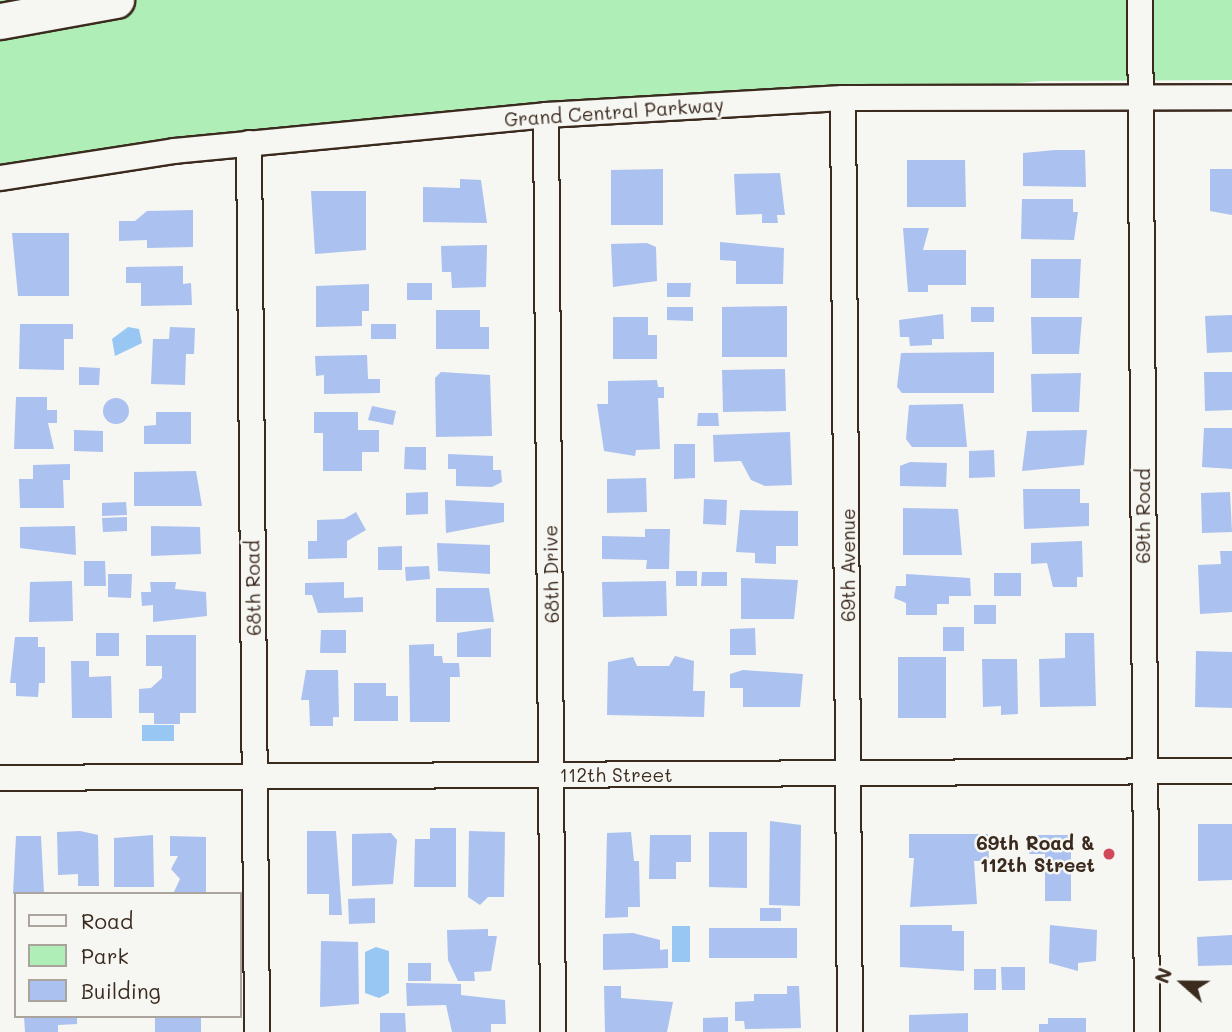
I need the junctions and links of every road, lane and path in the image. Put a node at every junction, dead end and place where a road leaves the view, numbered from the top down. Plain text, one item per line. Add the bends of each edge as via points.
1 (116, 0) edge
2 (1140, 0) edge
3 (0, 21) edge
4 (1140, 97) junction
5 (1232, 97) edge
6 (843, 98) junction
7 (547, 115) junction
8 (248, 143) junction
9 (0, 178) edge
10 (1145, 771) junction
11 (1232, 771) edge
12 (849, 773) junction
13 (552, 776) junction
14 (255, 777) junction
15 (0, 778) edge
16 (257, 1032) edge
17 (553, 1032) edge
18 (850, 1032) edge
19 (1147, 1032) edge

1 - 3 highway
2 - 4 street, 69th Road
4 - 5 street, Grand Central Parkway
4 - 6 street, Grand Central Parkway
4 - 10 street, 69th Road
6 - 7 street, Grand Central Parkway
6 - 12 street, 69th Avenue
7 - 8 street, Grand Central Parkway
7 - 13 street, 68th Drive
8 - 9 street, Grand Central Parkway
8 - 14 street, 68th Road
10 - 11 street, 112th Street
10 - 12 street, 112th Street
10 - 19 street, 69th Road
12 - 13 street, 112th Street
12 - 18 street, 69th Avenue
13 - 14 street, 112th Street
13 - 17 street, 68th Drive
14 - 15 street, 112th Street
14 - 16 street, 68th Road

